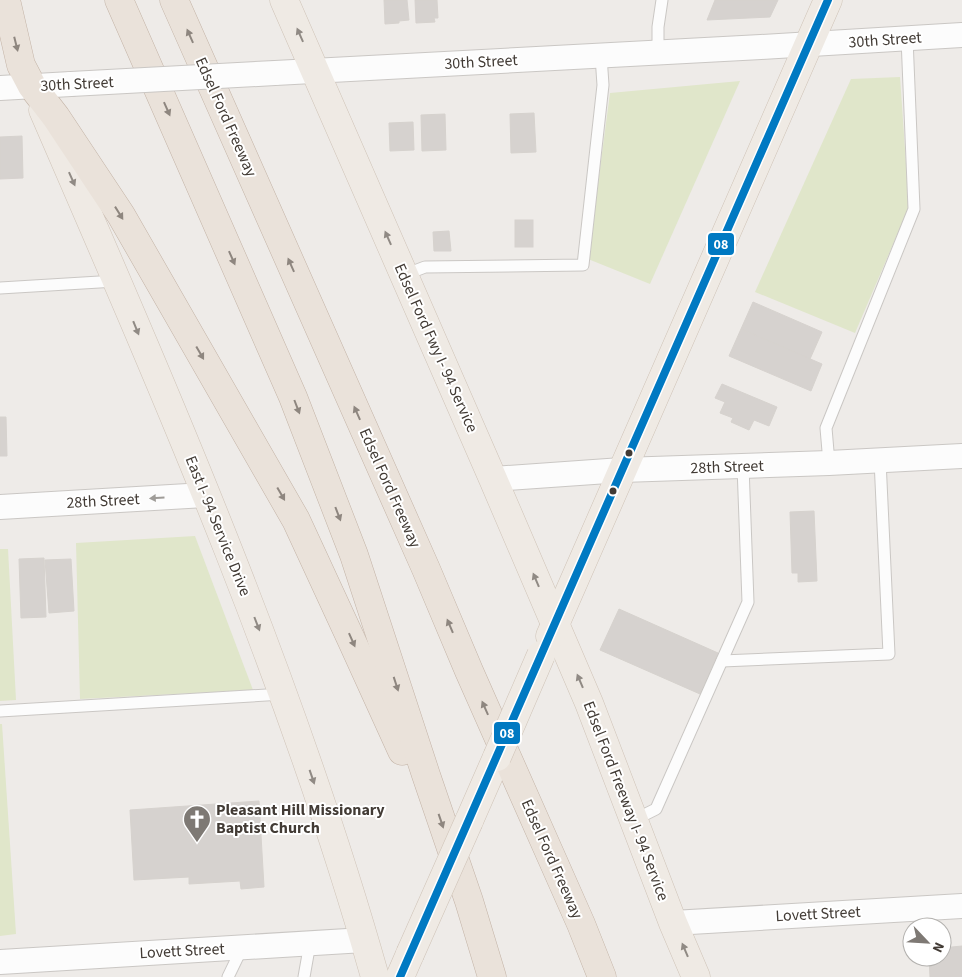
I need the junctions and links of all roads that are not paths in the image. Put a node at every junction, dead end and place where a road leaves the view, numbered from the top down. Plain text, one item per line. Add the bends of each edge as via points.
1 (6, 0) edge
2 (119, 0) edge
3 (174, 0) edge
4 (284, 0) edge
5 (662, 0) edge
6 (828, 0) edge
7 (962, 35) edge
8 (907, 38) junction
9 (808, 44) junction
10 (658, 52) junction
11 (601, 56) junction
12 (315, 71) junction
13 (32, 86) junction
14 (0, 88) edge
15 (404, 275) junction
16 (117, 281) junction
17 (0, 288) edge
18 (962, 456) edge
19 (880, 460) junction
20 (829, 463) junction
21 (742, 466) junction
22 (622, 470) junction
23 (493, 479) junction
24 (206, 495) junction
25 (0, 507) edge
26 (555, 624) junction
27 (722, 662) junction
28 (283, 694) junction
29 (0, 711) edge
30 (426, 775) junction
31 (634, 820) junction
32 (962, 906) edge
33 (673, 923) junction
34 (364, 940) junction
35 (310, 944) junction
36 (242, 948) junction
37 (0, 962) edge
38 (405, 965) edge
39 (228, 977) edge
40 (304, 977) edge
41 (375, 977) edge
42 (492, 977) edge
43 (602, 977) edge
44 (696, 977) edge

1 -> 13 highway via 21,65
2 -> 30 highway via 296,406 354,555
43 -> 3 highway, Edsel Ford Freeway via 426,569
12 -> 4 main road, Edsel Ford Fwy I- 94 Service
5 - 10 lane
6 - 9 main road
7 - 8 street, 30th Street
8 - 9 street, 30th Street
8 - 20 lane via 914,210 826,428
9 - 10 street, 30th Street
9 - 22 main road
10 - 11 street, 30th Street
11 - 12 street, 30th Street
11 - 15 lane via 603,85 583,265 424,267
12 - 13 street, 30th Street, bridge
15 -> 12 main road, Edsel Ford Fwy I- 94 Service
13 - 14 street, 30th Street
13 -> 16 main road, East I- 94 Service Drive
13 -> 30 highway via 121,214 296,520 404,757
15 - 23 main road, Edsel Ford Fwy I- 94 Service
16 - 17 lane
16 -> 24 main road, East I- 94 Service Drive
18 - 19 street, 28th Street
19 - 20 street, 28th Street
19 - 27 lane via 888,654
20 - 21 street, 28th Street
21 - 22 street, 28th Street
21 - 27 lane via 748,602
22 - 23 street, 28th Street
22 - 26 main road
26 -> 23 main road, Edsel Ford Fwy I- 94 Service
24 -> 25 street, 28th Street
24 -> 28 main road, East I- 94 Service Drive
31 -> 26 main road, Edsel Ford Freeway I- 94 Service
26 - 38 main road, bridge
27 - 31 lane via 656,809
28 - 29 lane
28 -> 34 main road, East I- 94 Service Drive
30 -> 42 highway
31 - 33 main road, Edsel Ford Freeway I- 94 Service
32 - 33 street, Lovett Street
44 -> 33 main road, Edsel Ford Freeway I- 94 Service
34 - 35 street, Lovett Street
34 - 41 main road, East I- 94 Service Drive
35 - 36 street, Lovett Street
35 - 40 lane
36 - 37 street, Lovett Street
36 - 39 lane

